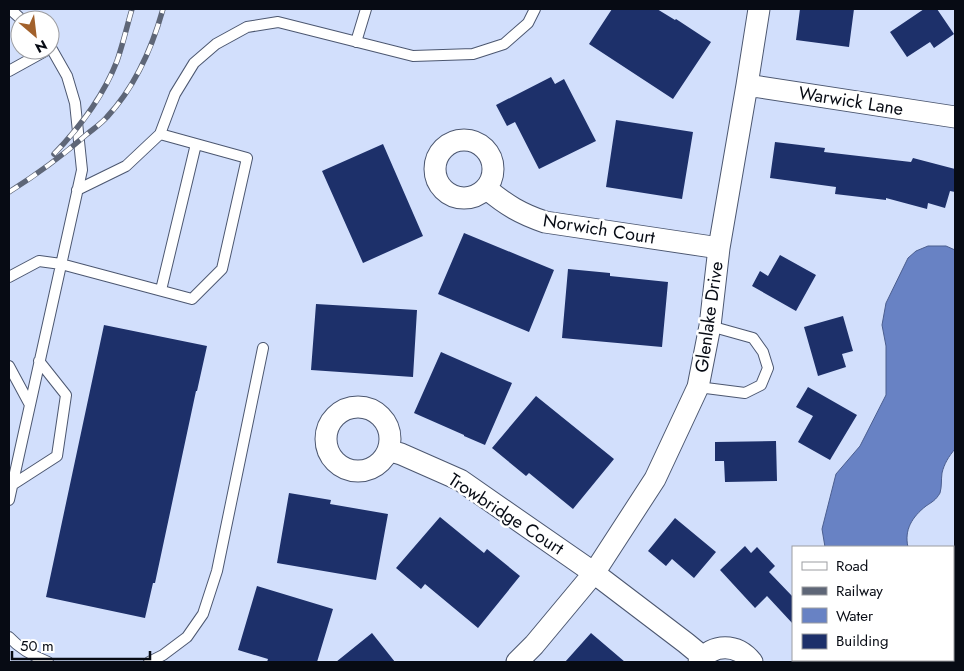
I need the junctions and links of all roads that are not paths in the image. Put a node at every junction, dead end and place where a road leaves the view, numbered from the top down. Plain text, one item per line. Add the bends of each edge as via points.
1 (366, 9) edge
2 (535, 9) edge
3 (755, 10) edge
4 (356, 42) junction
5 (29, 60) edge
6 (57, 60) edge
7 (9, 71) edge
8 (747, 85) junction
9 (955, 117) edge
10 (160, 134) junction
11 (196, 144) junction
12 (487, 188) dead end
13 (78, 190) junction
14 (719, 248) junction
15 (61, 264) junction
16 (9, 277) edge
17 (161, 290) junction
18 (710, 326) junction
19 (263, 348) dead end
20 (39, 361) junction
21 (9, 366) edge
22 (698, 387) junction
23 (30, 404) junction
24 (388, 450) dead end
25 (10, 481) edge
26 (9, 500) edge
27 (594, 573) junction
28 (9, 637) edge
29 (701, 660) edge
30 (48, 662) edge
31 (149, 662) edge
32 (517, 662) edge
33 (752, 662) edge

1 - 4 lane
2 - 4 lane via 528,22 504,44 473,54 413,56
3 - 8 street, Glenlake Drive
4 - 10 lane via 278,22 247,27 216,44 194,63 175,94
5 - 7 lane
6 - 13 lane via 67,76 75,103 82,170
8 - 9 street, Warwick Lane
8 - 14 street, Glenlake Drive
10 - 11 lane
10 - 13 lane via 126,166
11 - 17 lane
11 - 17 lane via 247,158 222,269 192,298
12 - 14 street, Norwich Court via 524,215 545,222
13 - 15 lane
14 - 18 street, Glenlake Drive
15 - 16 lane via 39,261
15 - 17 lane
15 - 20 lane
18 - 22 street, Glenlake Drive
18 - 22 lane via 753,338 763,352 768,368 761,385 745,393
19 - 31 lane via 217,571 202,614 187,637
20 - 23 lane
20 - 25 lane via 66,395 57,456
21 - 23 lane
22 - 27 street, Glenlake Drive via 655,479
23 - 25 lane
24 - 27 street, Trowbridge Court via 460,480
25 - 26 lane
27 - 29 street, Trowbridge Court via 686,643
27 - 32 street, Glenlake Drive
28 - 30 lane via 16,645
29 - 33 street via 710,651 730,648 740,651

